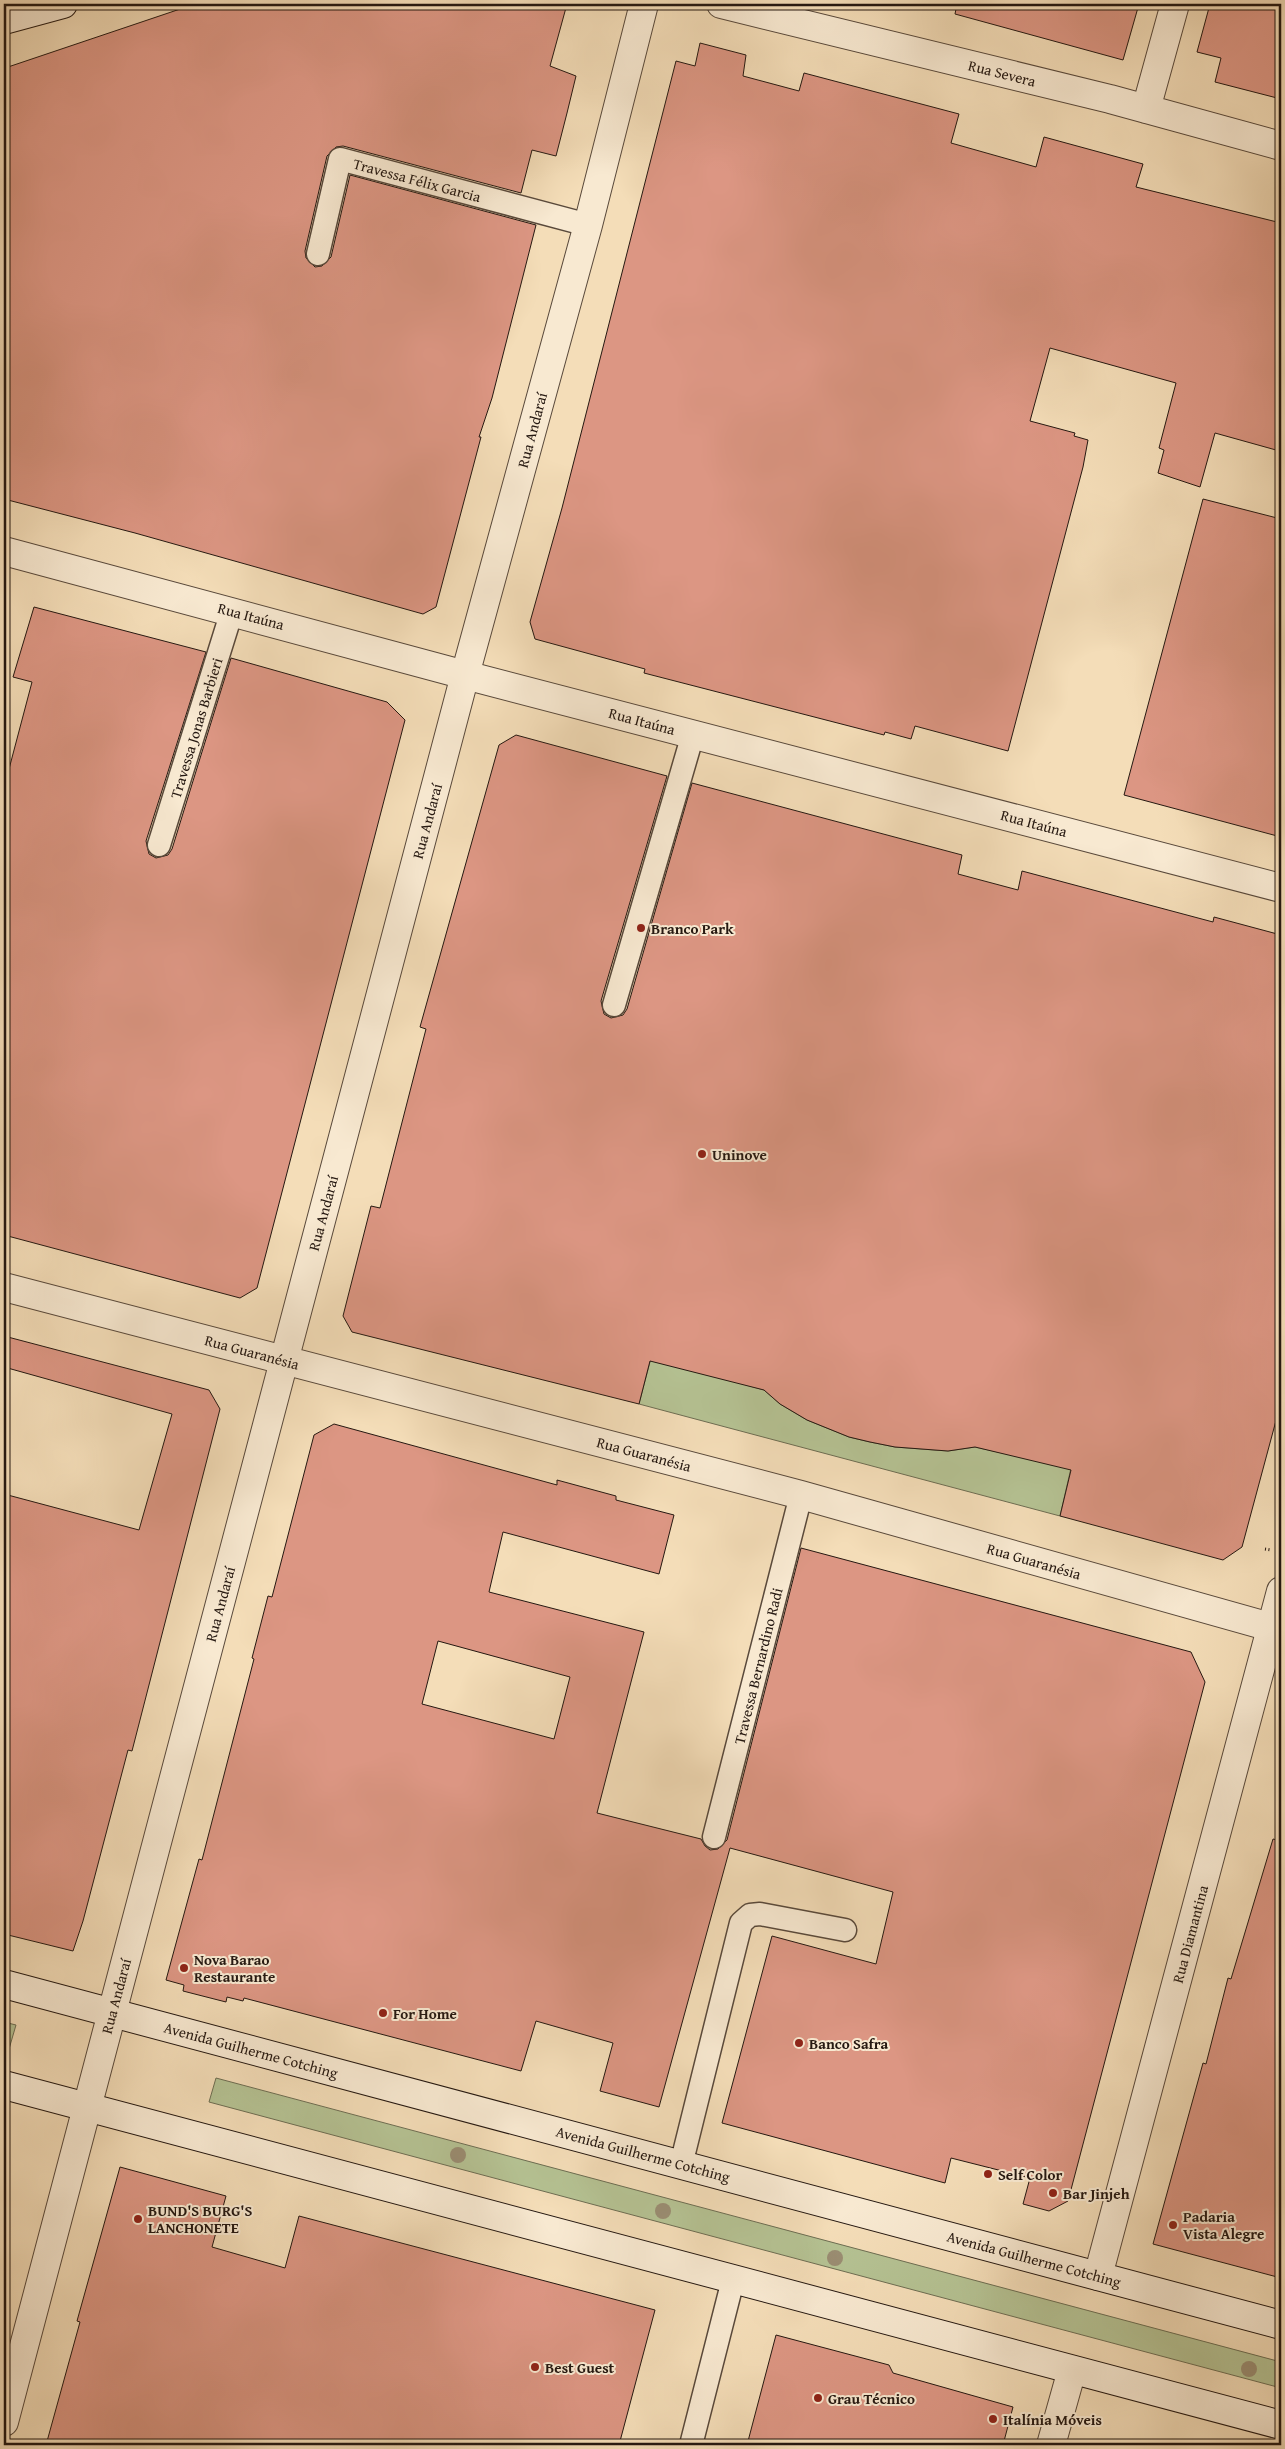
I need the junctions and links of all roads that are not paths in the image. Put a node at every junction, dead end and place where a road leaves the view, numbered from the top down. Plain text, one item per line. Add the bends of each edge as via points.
1 (63, 4) edge
2 (644, 4) edge
3 (721, 4) edge
4 (1175, 4) edge
5 (4, 20) edge
6 (1146, 109) junction
7 (1281, 146) edge
8 (588, 225) junction
9 (318, 254) dead end
10 (4, 551) edge
11 (232, 611) junction
12 (465, 675) junction
13 (693, 734) junction
14 (159, 845) dead end
15 (1281, 888) edge
16 (614, 1005) dead end
17 (4, 1287) edge
18 (284, 1361) junction
19 (800, 1495) junction
20 (1281, 1591) edge
21 (1277, 1628) edge
22 (714, 1836) dead end
23 (846, 1930) dead end
24 (4, 1984) edge
25 (112, 2013) junction
26 (4, 2086) edge
27 (87, 2108) junction
28 (681, 2165) junction
29 (1098, 2276) junction
30 (733, 2280) junction
31 (1281, 2325) edge
32 (1072, 2370) junction
33 (4, 2422) edge
34 (1281, 2425) edge
35 (691, 2445) edge
36 (1051, 2445) edge

1 - 5 street
2 - 8 street, Rua Andaraí
3 - 6 street, Rua Severa
4 - 6 street
6 - 7 street, Rua Severa
8 - 9 lane, Travessa Félix Garcia via 340,159
8 - 12 street, Rua Andaraí
10 - 11 street, Rua Itaúna
11 - 12 street, Rua Itaúna
11 - 14 lane, Travessa Jonas Barbieri
12 - 13 street, Rua Itaúna
12 - 18 street, Rua Andaraí
13 - 15 street, Rua Itaúna
13 - 16 lane
17 - 18 street, Rua Guaranésia
18 - 19 street, Rua Guaranésia
18 - 25 street, Rua Andaraí
19 - 21 street, Rua Guaranésia
19 - 22 lane, Travessa Bernardino Radi
20 - 21 street, Rua Diamantina
21 - 29 street, Rua Diamantina
23 - 28 lane via 760,1914 750,1915 741,1923
24 - 25 street, Avenida Guilherme Cotching
25 - 27 street, Rua Andaraí
25 - 28 street, Avenida Guilherme Cotching
26 - 27 street
27 - 30 street
27 - 33 street, Rua Andaraí
28 - 29 street, Avenida Guilherme Cotching
29 - 31 street, Avenida Guilherme Cotching
30 - 32 street
30 - 35 lane
32 - 34 street
32 - 36 street

